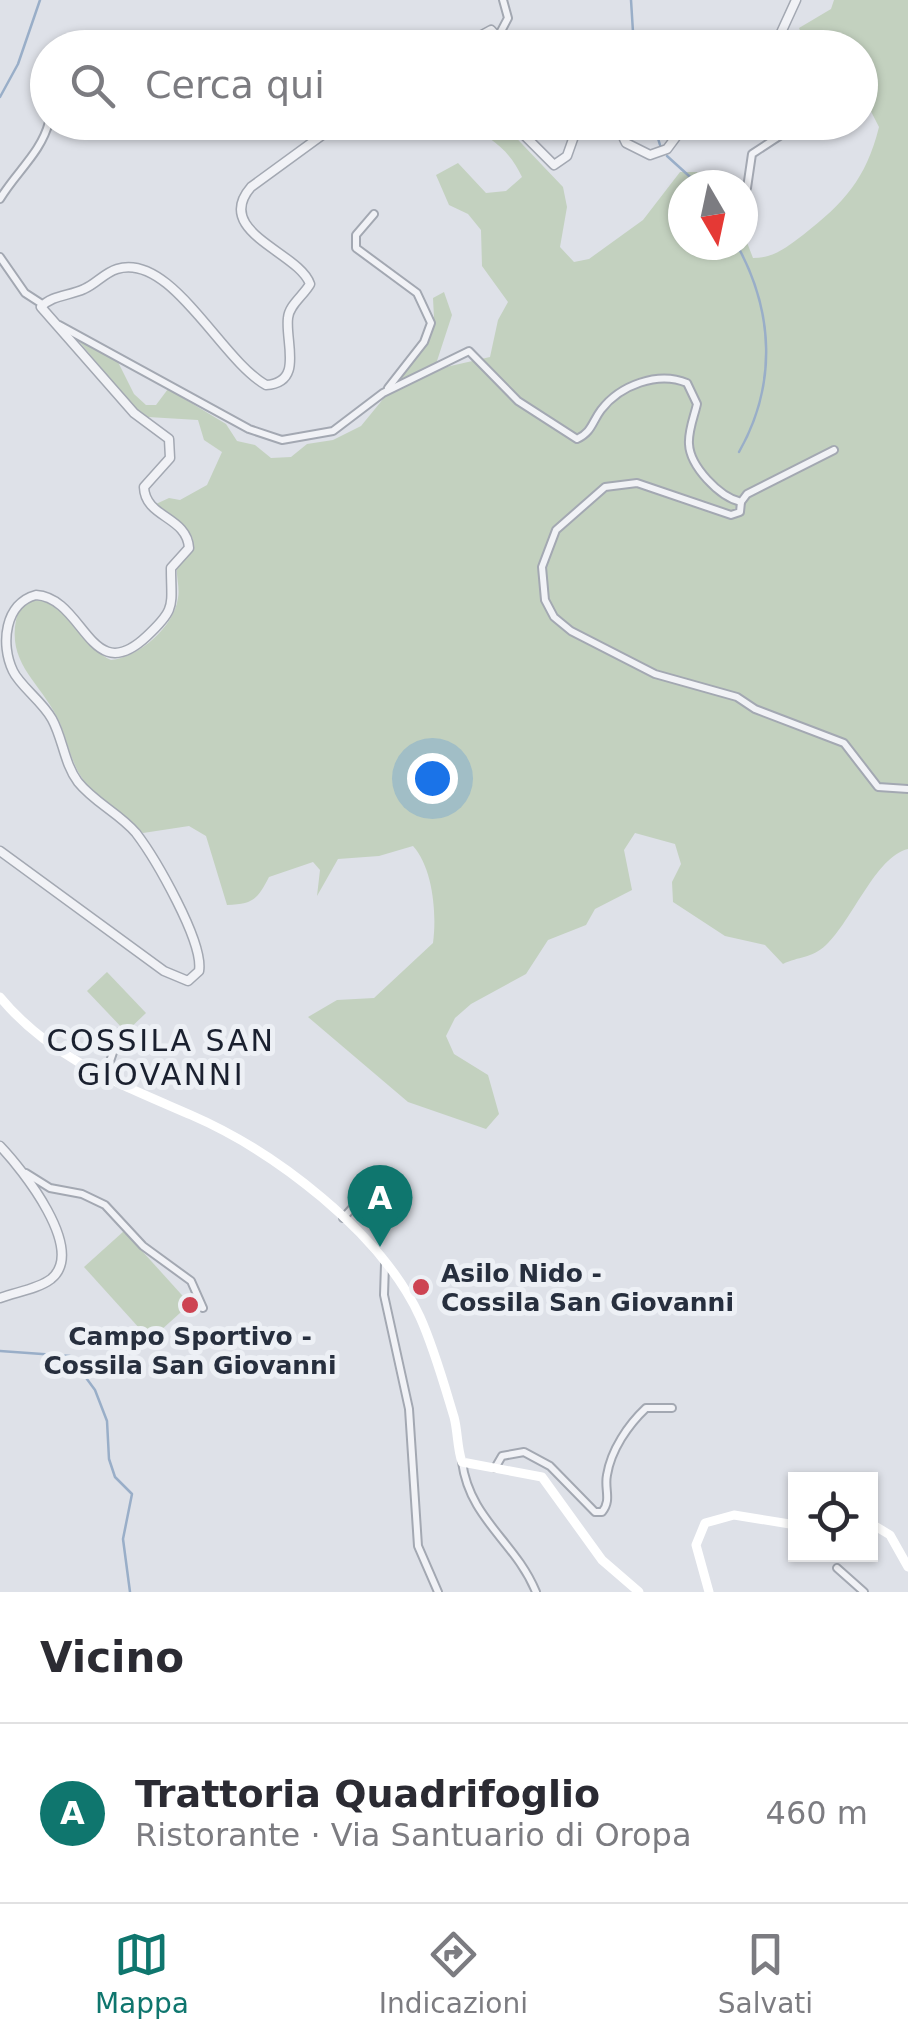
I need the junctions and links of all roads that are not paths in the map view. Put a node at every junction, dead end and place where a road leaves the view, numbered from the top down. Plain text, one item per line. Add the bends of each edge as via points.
1 (503, 0) edge
2 (796, 0) edge
3 (502, 30) edge
4 (782, 30) edge
5 (42, 140) edge
6 (315, 140) edge
7 (528, 140) edge
8 (573, 140) edge
9 (625, 140) edge
10 (674, 140) edge
11 (773, 140) edge
12 (750, 170) edge
13 (0, 198) edge
14 (374, 214) dead end
15 (0, 257) edge
16 (42, 304) junction
17 (58, 325) junction
18 (384, 393) junction
19 (834, 450) dead end
20 (740, 502) junction
21 (908, 790) edge
22 (0, 851) edge
23 (0, 997) edge
24 (120, 1032) dead end
25 (105, 1077) junction
26 (0, 1146) edge
27 (18, 1165) junction
28 (357, 1204) dead end
29 (343, 1218) junction
30 (385, 1264) junction
31 (0, 1298) edge
32 (202, 1308) dead end
33 (672, 1408) dead end
34 (462, 1462) junction
35 (495, 1468) junction
36 (788, 1523) edge
37 (878, 1528) edge
38 (908, 1566) edge
39 (837, 1568) dead end
40 (438, 1592) edge
41 (536, 1592) edge
42 (639, 1592) edge
43 (709, 1592) edge
44 (864, 1592) edge

1 - 3 street via 508,18
2 - 4 street
5 - 13 street
6 - 16 street via 242,199 253,235 299,265 310,284 287,319 291,351 281,382 266,384 244,369 165,280 147,269 118,268
7 - 8 street via 554,165 567,156
9 - 10 street via 650,154
11 - 12 street via 752,154
14 - 18 street via 356,234 356,248 417,293 431,323
15 - 16 street via 25,293
16 - 17 street
17 - 18 street via 275,439 333,431
17 - 22 street via 134,413 169,439 170,458 144,494 146,503 184,531 189,548 171,568 169,614 130,650 108,652 63,604 36,595 10,614 9,660 54,722 78,782 148,852 198,950 199,971 188,981 164,971
18 - 20 street via 469,352 518,401 577,439 632,385 678,379 698,404 690,455 719,492
19 - 20 street
20 - 21 street via 740,512 732,515 637,483 605,487 556,530 542,567 544,600 571,631 655,674 738,697 844,743 878,786
23 - 25 main road via 23,1026
24 - 25 street
25 - 29 main road via 242,1137
26 - 27 street
27 - 31 street via 55,1225 61,1266 48,1282
27 - 32 street via 33,1180 104,1206 191,1281
28 - 29 street
29 - 30 main road
30 - 34 main road via 420,1318
30 - 40 street via 384,1295 409,1409 418,1546
33 - 35 street via 653,1406 623,1429 602,1512 524,1452 502,1456
34 - 35 main road
34 - 41 street via 468,1496
35 - 42 main road via 533,1472 549,1483 602,1560
36 - 43 main road via 734,1514 705,1523 696,1544
37 - 38 main road
39 - 44 street

